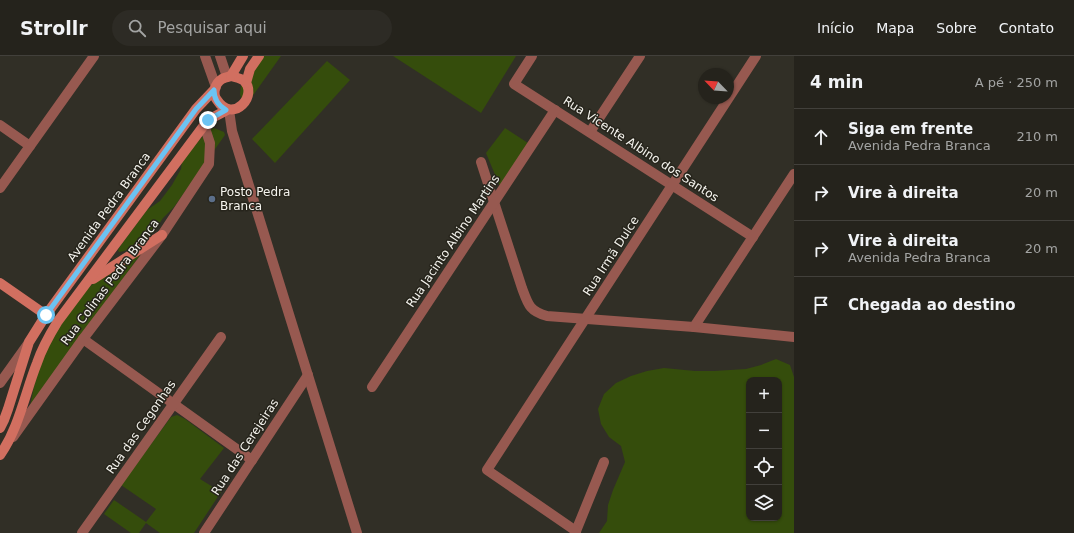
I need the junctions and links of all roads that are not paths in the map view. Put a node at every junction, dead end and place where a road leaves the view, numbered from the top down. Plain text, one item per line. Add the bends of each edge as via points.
1 (94, 56) edge
2 (205, 56) edge
3 (220, 56) edge
4 (243, 56) edge
5 (259, 56) edge
6 (532, 56) edge
7 (640, 56) edge
8 (756, 56) edge
9 (229, 76) junction
10 (246, 83) junction
11 (215, 89) junction
12 (228, 110) junction
13 (555, 110) junction
14 (0, 125) edge
15 (204, 125) junction
16 (590, 132) junction
17 (30, 146) junction
18 (481, 162) dead end
19 (794, 174) edge
20 (672, 185) junction
21 (0, 188) edge
22 (494, 202) junction
23 (162, 235) junction
24 (753, 237) junction
25 (0, 282) edge
26 (88, 282) junction
27 (46, 315) junction
28 (586, 319) junction
29 (694, 327) junction
30 (221, 337) dead end
31 (794, 338) edge
32 (83, 339) junction
33 (29, 342) junction
34 (308, 375) junction
35 (0, 383) edge
36 (372, 387) dead end
37 (174, 403) junction
38 (0, 428) edge
39 (3, 451) edge
40 (252, 460) junction
41 (604, 462) dead end
42 (576, 532) edge
43 (82, 533) edge
44 (204, 533) edge
45 (358, 533) edge

1 - 17 street
2 - 11 street
3 - 9 street
4 - 9 main road
5 - 10 main road via 250,69
6 - 13 street, Rua Vicente Albino dos Santos via 514,84
7 - 16 street
8 - 20 street, Rua Irmã Dulce
9 - 10 main road
9 - 11 main road via 221,79
10 - 12 main road via 248,98 242,107
11 - 12 main road via 215,98 221,107
11 - 27 main road, Avenida Pedra Branca via 196,109
12 - 15 main road via 208,120
12 - 34 street via 232,131
13 - 16 street, Rua Vicente Albino dos Santos
13 - 22 street, Rua Jacinto Albino Martins
14 - 17 street
15 - 23 street, Rua Colinas Pedra Branca via 210,143 209,164
15 - 26 main road
16 - 20 street, Rua Vicente Albino dos Santos
17 - 21 street
18 - 22 street
19 - 24 street
20 - 24 street, Rua Vicente Albino dos Santos
20 - 28 street, Rua Irmã Dulce
22 - 28 street via 529,306 547,316
22 - 36 street, Rua Jacinto Albino Martins
23 - 26 main road
23 - 32 street, Rua Colinas Pedra Branca
24 - 29 street
25 - 27 main road
26 - 39 main road via 58,321 48,340
27 - 33 main road, Avenida Pedra Branca
28 - 29 street
28 - 42 street, Rua Irmã Dulce via 487,470
29 - 31 street
30 - 37 street, Rua das Cegonhas
32 - 37 street
32 - 39 street, Rua Colinas Pedra Branca
33 - 35 street, Avenida Pedra Branca
33 - 38 main road, Avenida Pedra Branca
34 - 40 street, Rua das Cerejeiras
34 - 45 street
37 - 40 street
37 - 43 street, Rua das Cegonhas
40 - 44 street, Rua das Cerejeiras
41 - 42 street

